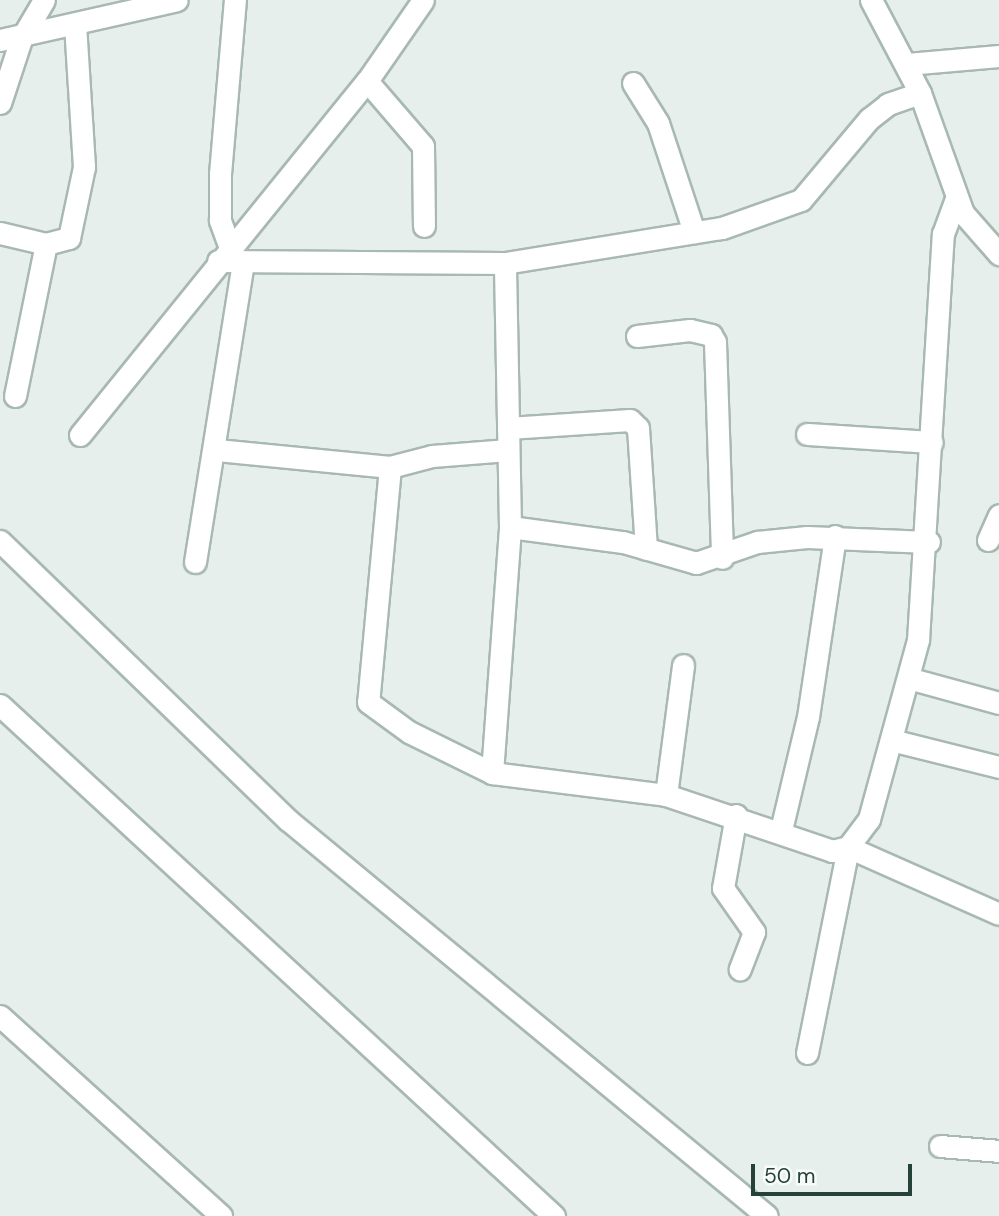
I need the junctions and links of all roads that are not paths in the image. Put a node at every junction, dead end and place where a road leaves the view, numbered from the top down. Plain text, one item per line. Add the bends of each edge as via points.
1 (44, 0) edge
2 (177, 0) edge
3 (235, 0) edge
4 (423, 0) edge
5 (871, 0) edge
6 (75, 25) junction
7 (11, 40) edge
8 (999, 56) edge
9 (907, 64) junction
10 (367, 81) junction
11 (633, 83) dead end
12 (920, 93) junction
13 (0, 103) edge
14 (957, 196) junction
15 (424, 226) dead end
16 (694, 232) junction
17 (0, 233) edge
18 (46, 244) junction
19 (999, 254) edge
20 (231, 257) junction
21 (505, 263) junction
22 (637, 336) dead end
23 (15, 396) dead end
24 (508, 428) junction
25 (807, 434) dead end
26 (80, 435) dead end
27 (932, 442) junction
28 (217, 450) junction
29 (508, 450) junction
30 (390, 467) junction
31 (999, 515) edge
32 (510, 527) junction
33 (835, 536) junction
34 (988, 540) dead end
35 (0, 541) edge
36 (929, 542) junction
37 (646, 549) junction
38 (723, 558) junction
39 (195, 562) dead end
40 (683, 665) dead end
41 (908, 678) junction
42 (999, 703) edge
43 (0, 705) edge
44 (891, 740) junction
45 (999, 767) edge
46 (492, 773) junction
47 (666, 795) junction
48 (736, 815) junction
49 (781, 830) junction
50 (848, 847) junction
51 (999, 914) edge
52 (740, 969) dead end
53 (0, 1016) edge
54 (807, 1053) dead end
55 (940, 1146) dead end
56 (999, 1151) edge
57 (221, 1216) edge
58 (554, 1216) edge
59 (767, 1216) edge

1 - 7 street
2 - 6 street
3 - 20 street via 220,174 220,220
4 - 10 street
5 - 9 street
6 - 7 street
6 - 18 street via 83,167 79,200 69,238
7 - 13 street
8 - 9 street
9 - 12 street
10 - 15 street via 422,146
10 - 20 street
11 - 16 street via 658,123
12 - 14 street
12 - 16 street via 888,104 869,119 800,200
14 - 19 street via 973,230
14 - 27 street via 943,234
16 - 21 street
17 - 18 street
18 - 23 street
20 - 21 street
20 - 26 street
20 - 28 street
21 - 24 street
22 - 38 street via 690,330 711,335 715,342
24 - 29 street
24 - 37 street via 630,420 638,428
25 - 27 street
27 - 36 street
28 - 30 street
28 - 39 street
29 - 30 street via 432,456
29 - 32 street
30 - 46 street via 368,702 409,733
31 - 34 street
32 - 37 street
32 - 46 street
33 - 36 street
33 - 38 street via 757,542
33 - 49 street via 808,717
35 - 59 street via 288,820
36 - 41 street
37 - 38 street via 696,563
40 - 47 street
41 - 42 street
41 - 44 street
43 - 58 street
44 - 45 street
44 - 50 street via 869,819
46 - 47 street
47 - 48 street
48 - 49 street
48 - 52 street via 723,888 754,932
49 - 50 street via 832,850
50 - 51 street
50 - 54 street
53 - 57 street
55 - 56 street

